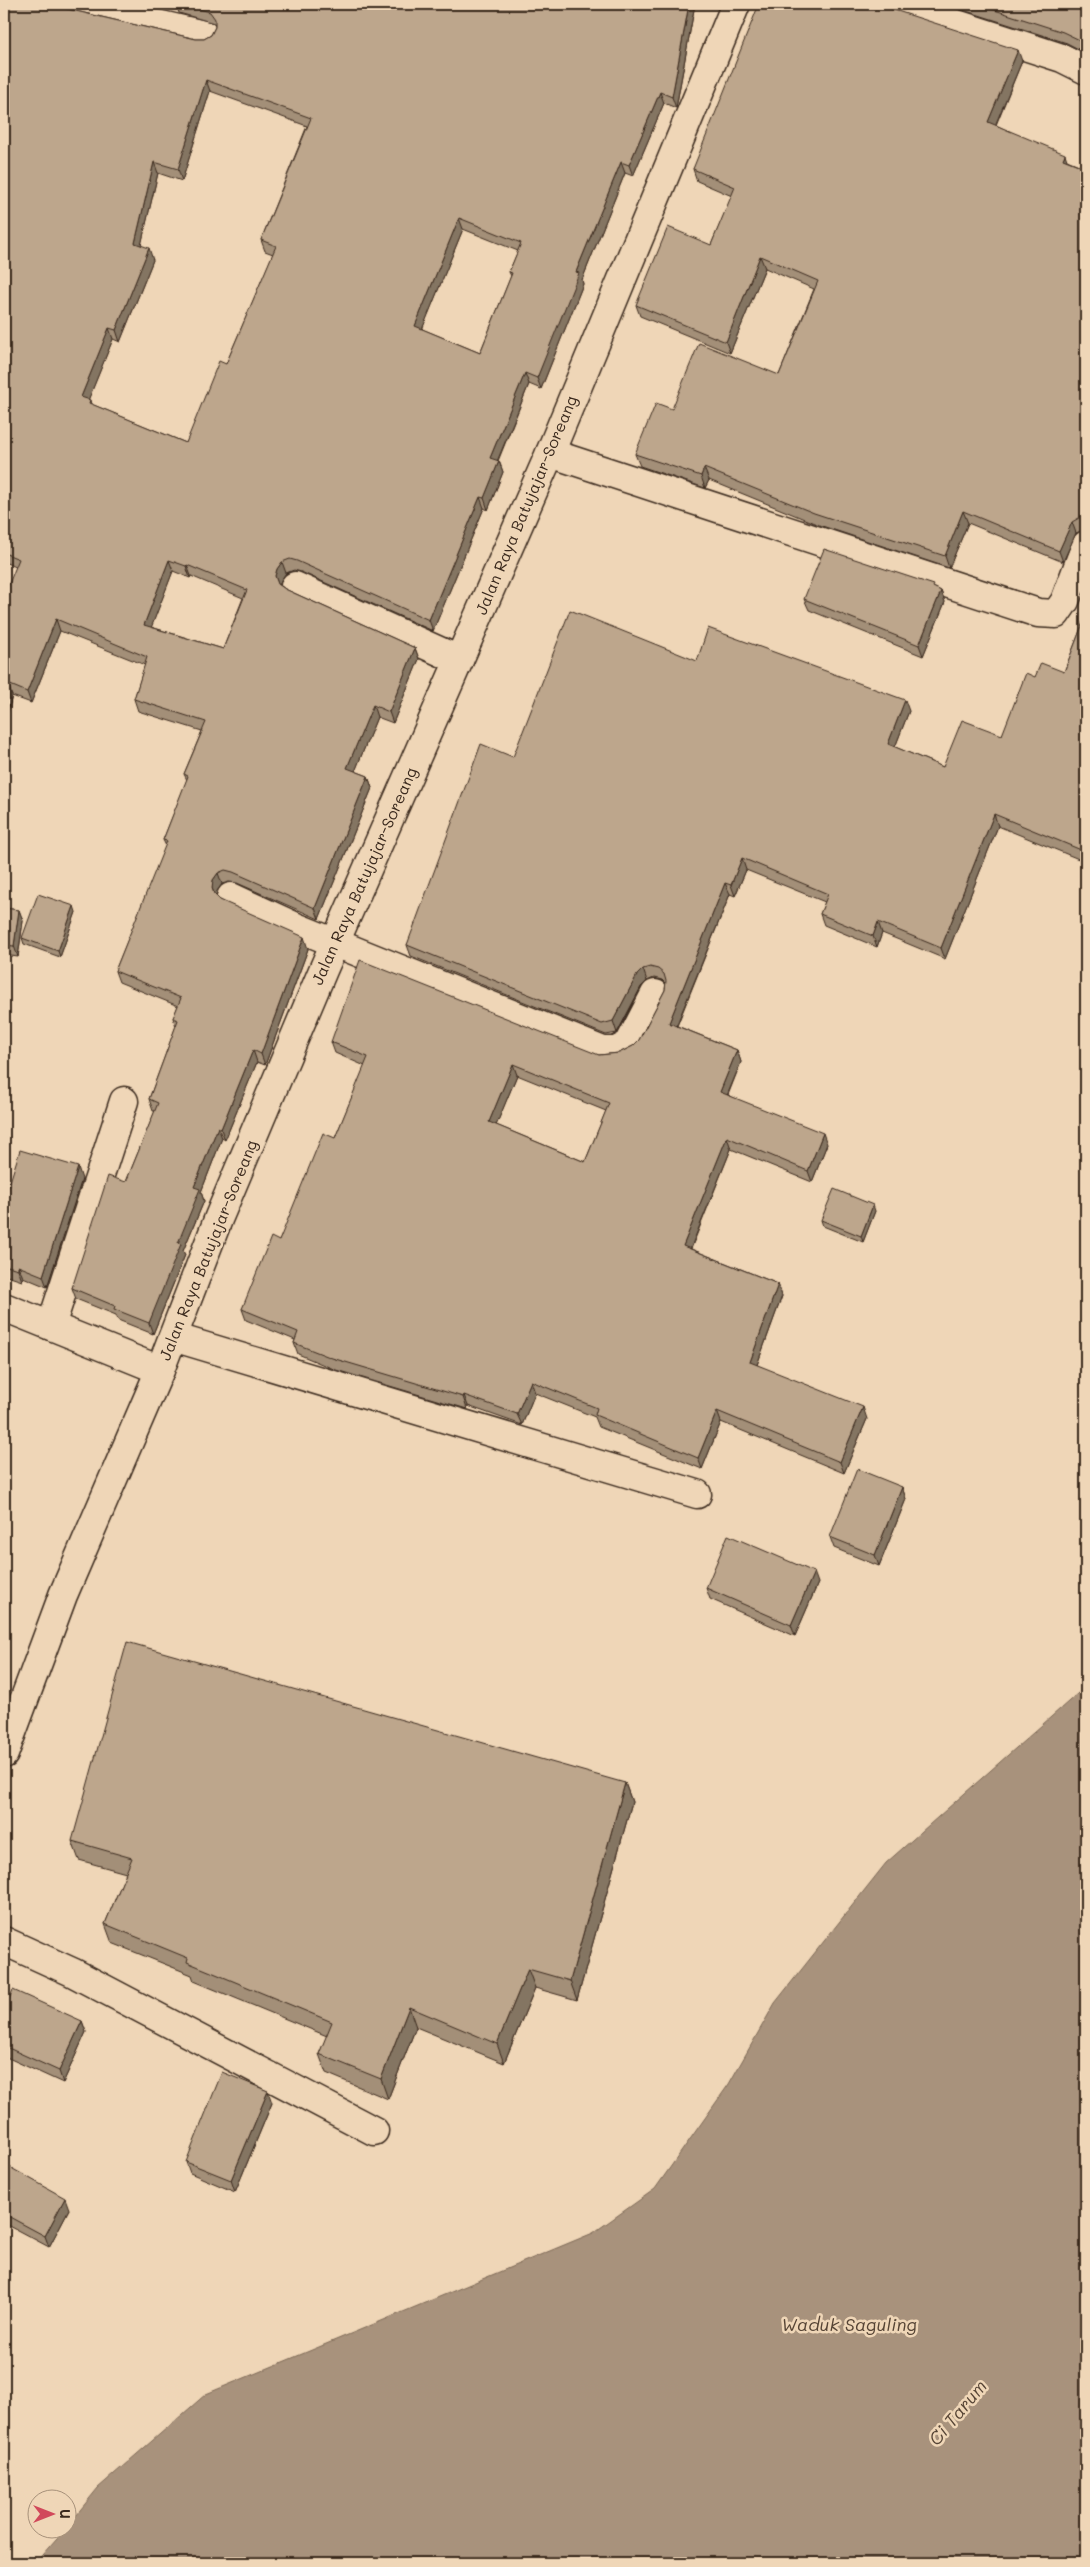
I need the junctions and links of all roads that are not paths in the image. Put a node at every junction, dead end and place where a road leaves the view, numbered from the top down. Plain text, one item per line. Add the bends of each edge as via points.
1 (71, 4) edge
2 (736, 4) edge
3 (894, 4) edge
4 (204, 35) dead end
5 (1086, 70) edge
6 (550, 453) junction
7 (1086, 545) edge
8 (295, 586) dead end
9 (459, 660) junction
10 (231, 897) dead end
11 (336, 942) junction
12 (655, 994) dead end
13 (124, 1101) dead end
14 (4, 1307) edge
15 (51, 1326) junction
16 (173, 1338) junction
17 (160, 1370) junction
18 (697, 1494) dead end
19 (4, 1754) edge
20 (4, 1941) edge
21 (374, 2131) dead end

1 - 4 main road
2 - 6 main road, Jalan Raya Batujajar-Soreang
3 - 5 main road via 1062,58
6 - 7 main road via 1038,613 1056,614 1065,601
6 - 9 main road, Jalan Raya Batujajar-Soreang
8 - 9 main road
9 - 11 main road, Jalan Raya Batujajar-Soreang
10 - 11 main road
11 - 12 main road via 603,1051 616,1051 629,1044
11 - 16 main road, Jalan Raya Batujajar-Soreang via 219,1217
13 - 15 main road
14 - 15 main road
15 - 17 main road
16 - 17 main road, Jalan Raya Batujajar-Soreang
16 - 18 main road
17 - 19 main road, Jalan Raya Batujajar-Soreang via 63,1595
20 - 21 main road via 72,1972

